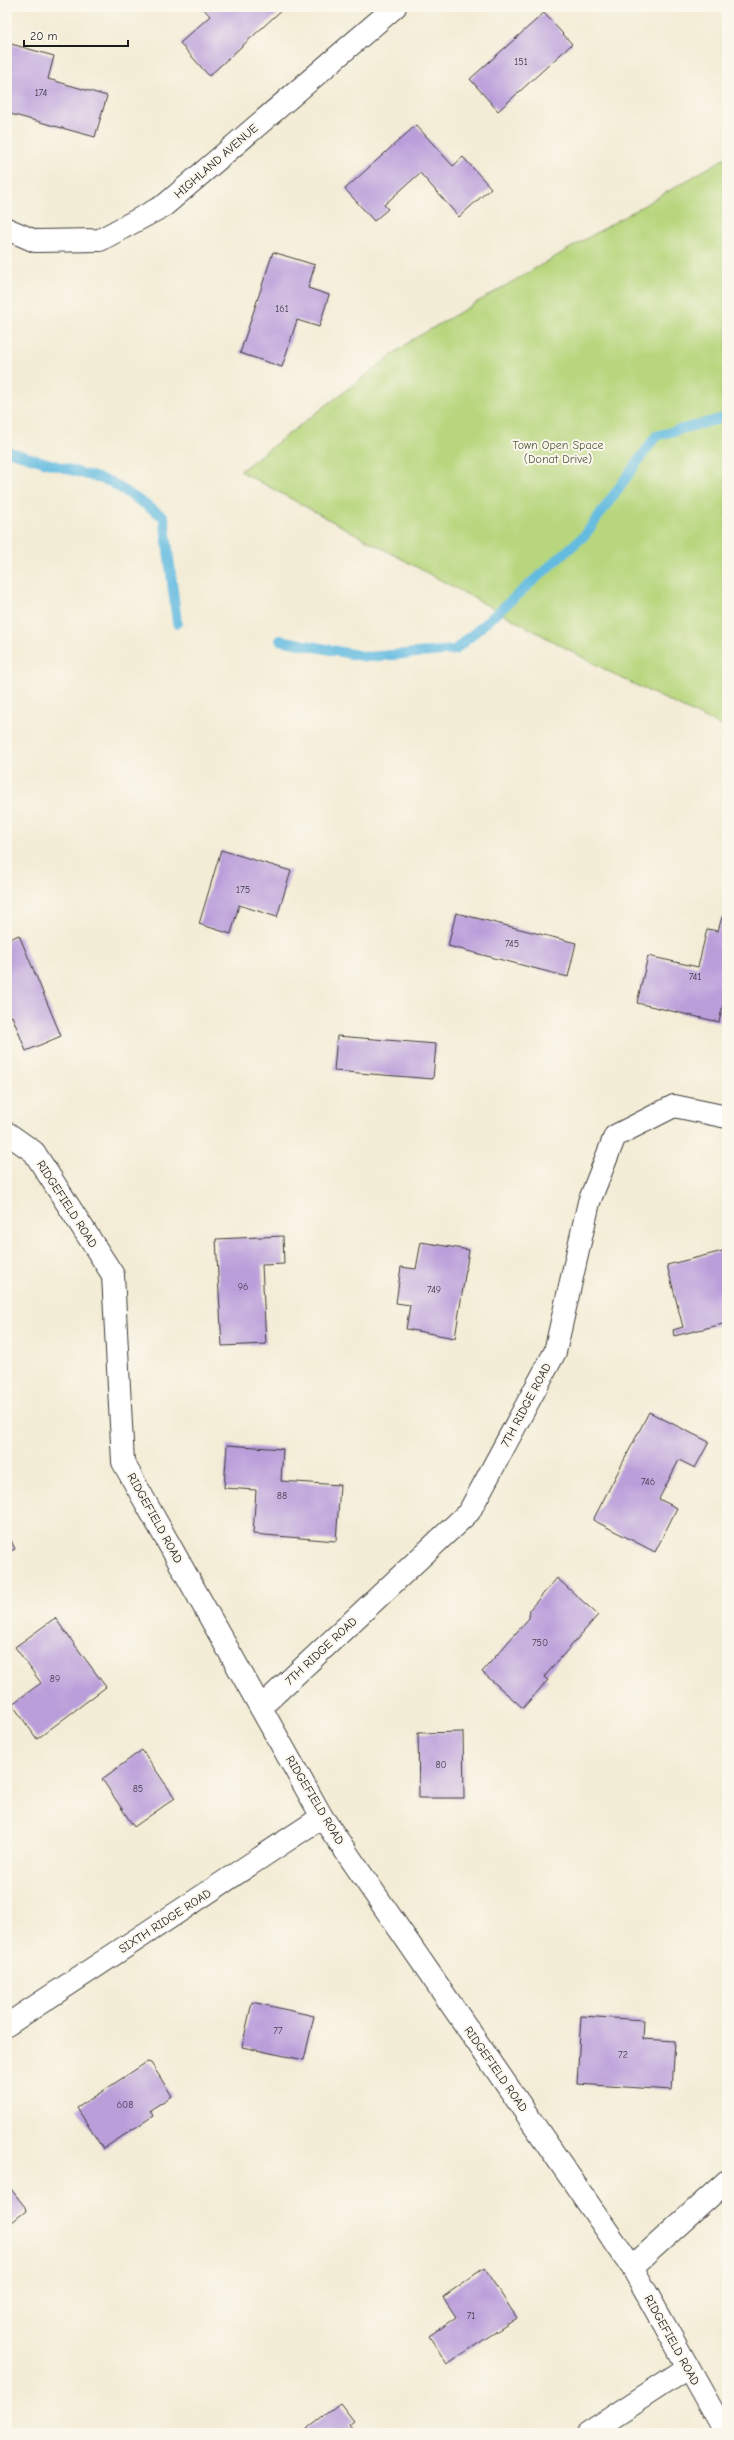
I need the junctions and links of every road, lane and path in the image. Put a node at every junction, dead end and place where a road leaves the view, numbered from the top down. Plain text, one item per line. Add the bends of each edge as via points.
1 (396, 7) edge
2 (7, 229) edge
3 (727, 1117) edge
4 (7, 1132) edge
5 (261, 1707) junction
6 (322, 1817) junction
7 (7, 2025) edge
8 (727, 2181) edge
9 (632, 2267) junction
10 (687, 2368) junction
11 (588, 2433) edge
12 (725, 2433) edge

1 - 2 street, HIGHLAND AVENUE via 165,205 100,240 35,242
3 - 5 street, 7TH RIDGE ROAD via 674,1106 615,1136 589,1202 555,1352 469,1512
4 - 5 street, RIDGEFIELD ROAD via 34,1152 113,1275 124,1462
5 - 6 street, RIDGEFIELD ROAD
6 - 7 street, SIXTH RIDGE ROAD
6 - 9 street, RIDGEFIELD ROAD
8 - 9 street
9 - 10 street, RIDGEFIELD ROAD
10 - 11 street
10 - 12 street, RIDGEFIELD ROAD

